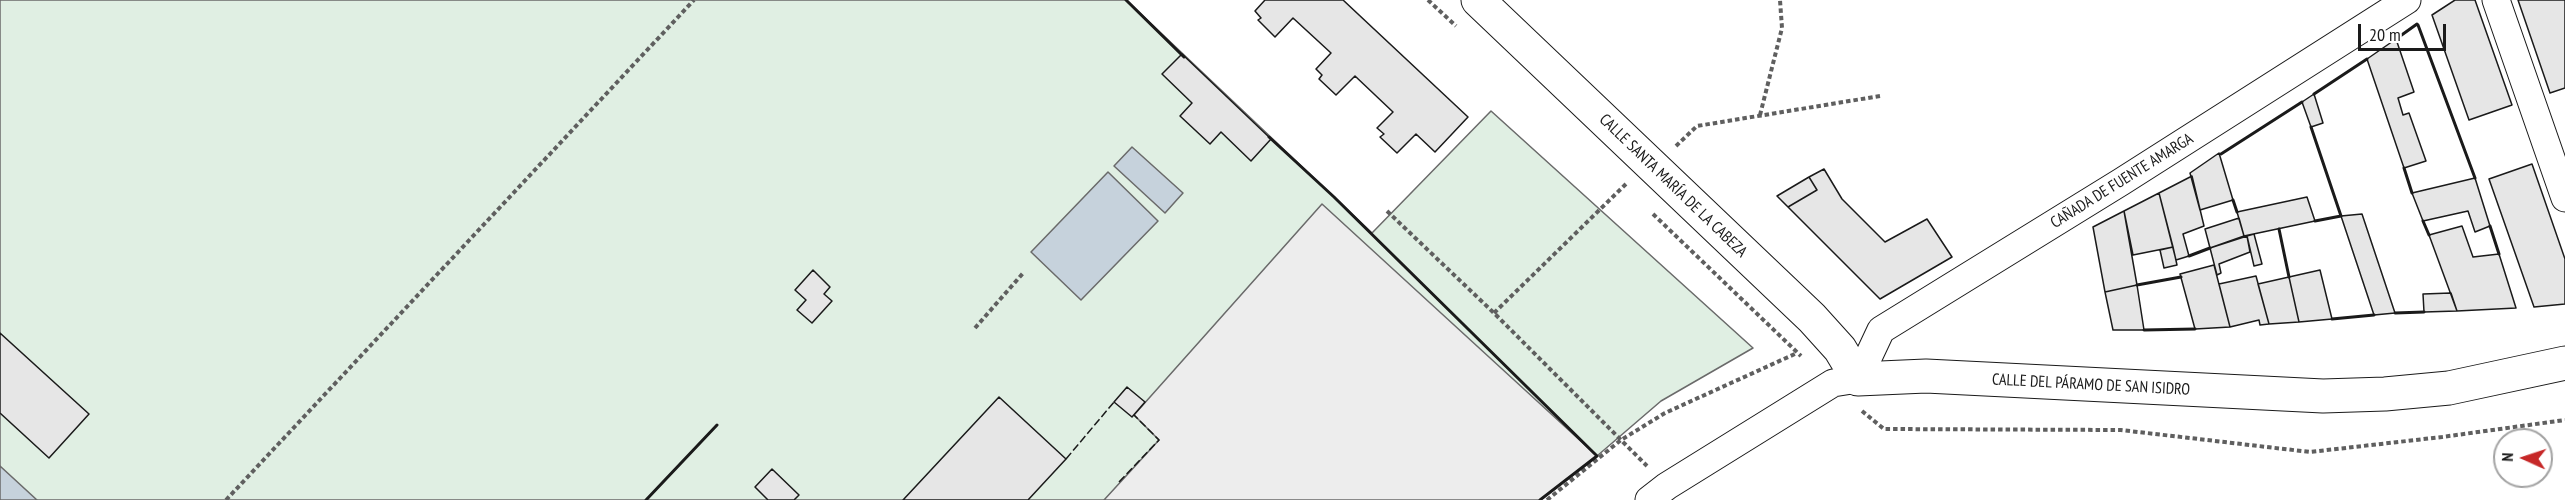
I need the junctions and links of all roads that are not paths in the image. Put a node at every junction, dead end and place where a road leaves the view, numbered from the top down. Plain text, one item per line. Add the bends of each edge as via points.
1 (1478, 0) edge
2 (2407, 0) edge
3 (2496, 0) edge
4 (2565, 198) edge
5 (2565, 363) edge
6 (1858, 394) junction
7 (1658, 493) edge

1 - 6 street, CALLE SANTA MARÍA DE LA CABEZA via 1812,318 1840,350
2 - 6 street, CAÑADA DE FUENTE AMARGA via 1881,330
3 - 4 street
5 - 6 street, CALLE DEL PÁRAMO DE SAN ISIDRO via 2449,388 2385,394 2300,395 1926,376
6 - 7 street, CALLE DEL PÁRAMO DE SAN ISIDRO via 1833,383

